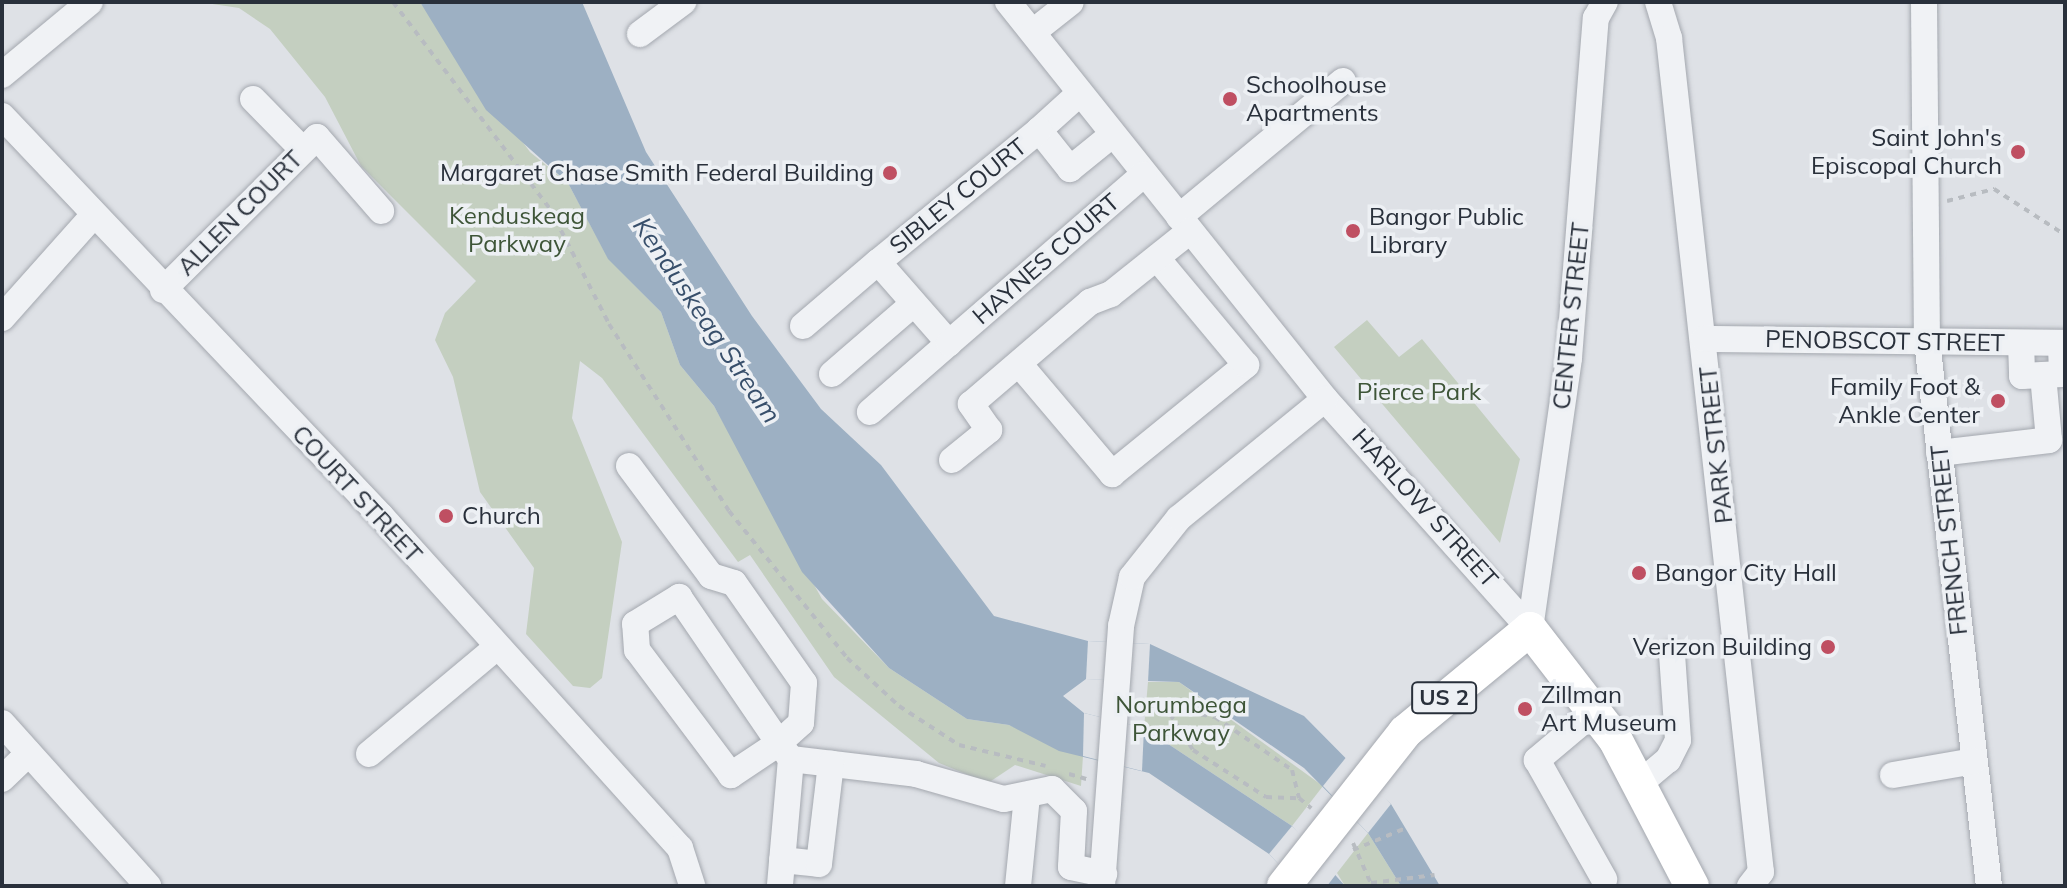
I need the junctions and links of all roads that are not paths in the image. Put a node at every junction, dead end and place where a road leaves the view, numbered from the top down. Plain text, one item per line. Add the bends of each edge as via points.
1 (683, 2) edge
2 (1008, 2) edge
3 (1071, 2) edge
4 (1605, 2) edge
5 (1658, 2) edge
6 (1924, 2) edge
7 (86, 3) edge
8 (1033, 32) junction
9 (640, 34) dead end
10 (2, 75) edge
11 (1343, 81) dead end
12 (1080, 93) junction
13 (253, 99) dead end
14 (2, 116) edge
15 (1039, 130) junction
16 (1112, 135) junction
17 (310, 143) junction
18 (1143, 175) junction
19 (381, 211) dead end
20 (93, 216) junction
21 (1185, 224) junction
22 (1157, 258) junction
23 (878, 262) junction
24 (163, 290) junction
25 (913, 304) junction
26 (2, 318) edge
27 (803, 326) dead end
28 (1704, 339) junction
29 (1927, 341) junction
30 (949, 343) junction
31 (2021, 343) junction
32 (2063, 343) edge
33 (1020, 365) junction
34 (832, 374) dead end
35 (2043, 375) junction
36 (1325, 399) junction
37 (870, 412) dead end
38 (1939, 453) junction
39 (952, 460) dead end
40 (629, 466) dead end
41 (711, 576) junction
42 (679, 597) junction
43 (1530, 629) junction
44 (497, 647) junction
45 (1672, 654) dead end
46 (1594, 712) junction
47 (2, 723) edge
48 (785, 751) junction
49 (29, 753) junction
50 (369, 754) dead end
51 (1974, 761) junction
52 (831, 764) junction
53 (1893, 775) dead end
54 (2, 779) edge
55 (1639, 784) junction
56 (1027, 796) junction
57 (781, 873) edge
58 (1604, 879) dead end
59 (1103, 880) edge
60 (1288, 882) edge
61 (148, 886) edge
62 (692, 886) edge
63 (1018, 886) edge
64 (1692, 886) edge
65 (1750, 886) edge
66 (1989, 886) edge

1 - 9 street
2 - 8 street, HARLOW STREET
3 - 8 street
4 - 43 street, CENTER STREET via 1596,18 1569,358
5 - 28 street, PARK STREET via 1669,38
6 - 29 street, FRENCH STREET
7 - 10 street
8 - 12 street, HARLOW STREET
11 - 21 street
12 - 15 street, SIBLEY COURT
12 - 16 street, HARLOW STREET
13 - 17 street
14 - 20 street, COURT STREET
15 - 16 street, SIBLEY COURT via 1070,169
15 - 23 street, SIBLEY COURT
16 - 18 street, HARLOW STREET
17 - 19 street
17 - 24 street, ALLEN COURT
18 - 21 street, HARLOW STREET
18 - 30 street, HAYNES COURT
20 - 24 street, COURT STREET
20 - 26 street
21 - 22 street
21 - 36 street, HARLOW STREET
22 - 33 street via 1101,302 1099,311 1069,326
22 - 33 street via 1246,365 1112,474
23 - 25 street
23 - 27 street, SIBLEY COURT
24 - 44 street, COURT STREET
25 - 30 street
25 - 34 street
28 - 29 street, PENOBSCOT STREET
28 - 65 street, PARK STREET via 1761,872
29 - 31 street, PENOBSCOT STREET
29 - 38 street, FRENCH STREET
30 - 37 street, HAYNES COURT
31 - 32 street, PENOBSCOT STREET
31 - 35 street via 2022,376
32 - 35 street via 2062,374
33 - 39 street via 971,404 989,430
35 - 38 street via 2049,440
36 - 43 street, HARLOW STREET
36 - 59 street via 1154,545 1132,577 1120,642
38 - 51 street, FRENCH STREET
40 - 41 street
41 - 42 street
41 - 48 street via 734,583 804,683 801,723
42 - 48 street
42 - 48 street via 635,624 637,650 731,775
43 - 46 main road, HARLOW STREET
43 - 60 main road, US 2 via 1423,715
44 - 50 street
44 - 62 street, COURT STREET via 680,848
45 - 55 street via 1678,740 1668,760
46 - 55 main road, HARLOW STREET
46 - 58 street via 1537,760
47 - 49 street
48 - 52 street
48 - 57 street
49 - 54 street
49 - 61 street
51 - 53 street
51 - 66 street, FRENCH STREET
52 - 56 street via 916,774 1004,799
52 - 57 street via 819,864
55 - 64 main road, HARLOW STREET
56 - 59 street via 1044,788 1068,797 1069,863
56 - 63 street

